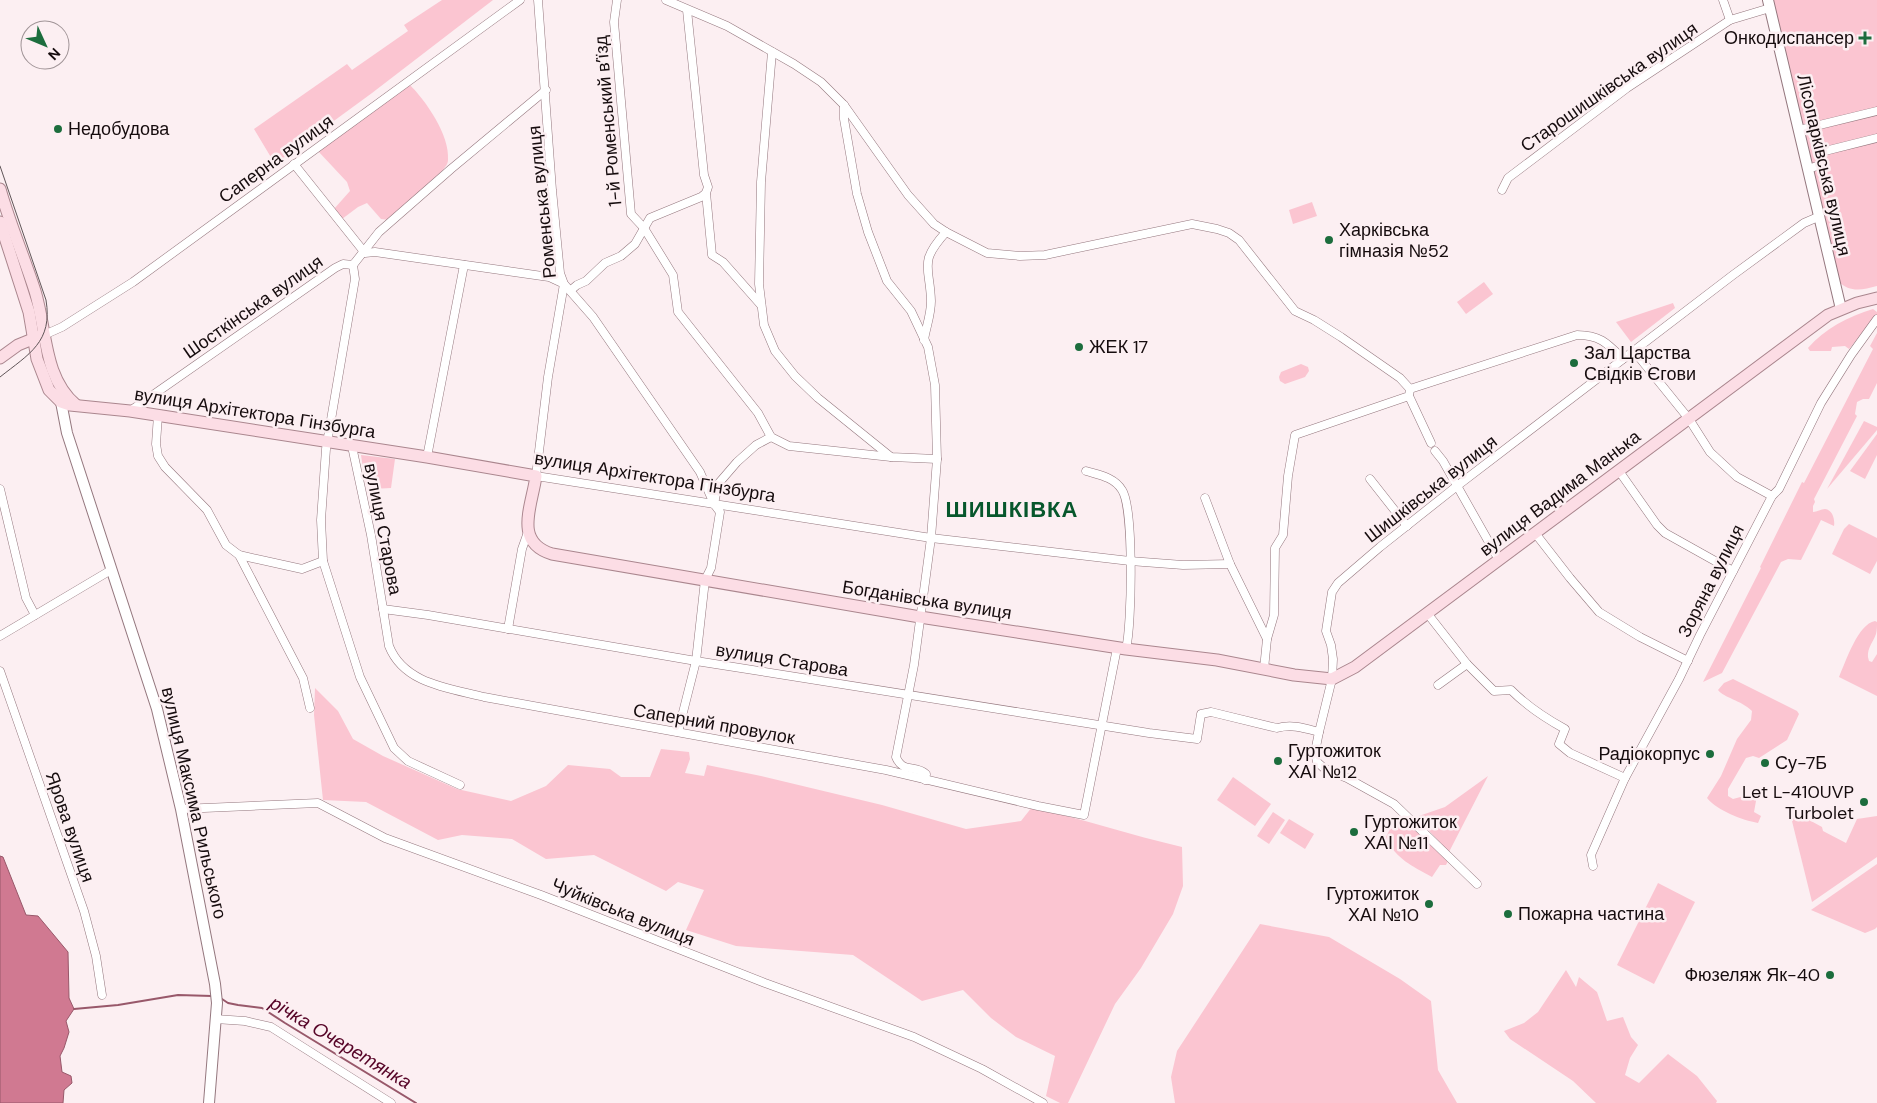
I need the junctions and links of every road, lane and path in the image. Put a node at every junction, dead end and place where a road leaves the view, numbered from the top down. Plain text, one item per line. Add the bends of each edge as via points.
1 (520, 0) edge
2 (538, 0) edge
3 (617, 0) edge
4 (666, 0) edge
5 (1723, 0) edge
6 (1769, 4) edge
7 (687, 10) junction
8 (1730, 20) junction
9 (772, 52) junction
10 (546, 90) junction
11 (844, 105) junction
12 (1877, 111) edge
13 (1799, 130) junction
14 (1877, 138) edge
15 (294, 164) junction
16 (1808, 169) junction
17 (0, 189) edge
18 (1502, 190) dead end
19 (706, 193) junction
20 (2, 200) edge
21 (1818, 217) junction
22 (0, 222) edge
23 (644, 228) junction
24 (946, 232) junction
25 (364, 253) junction
26 (353, 264) junction
27 (464, 266) junction
28 (564, 284) junction
29 (571, 290) junction
30 (1877, 298) edge
31 (761, 305) junction
32 (1841, 308) junction
33 (1877, 319) edge
34 (39, 337) junction
35 (924, 340) junction
36 (1634, 351) junction
37 (0, 358) edge
38 (1623, 359) junction
39 (1409, 392) junction
40 (62, 397) junction
41 (77, 406) joint
42 (130, 411) junction
43 (158, 415) junction
44 (1689, 419) junction
45 (771, 437) junction
46 (327, 441) junction
47 (354, 446) junction
48 (427, 457) junction
49 (892, 457) junction
50 (937, 460) junction
51 (1086, 471) dead end
52 (1619, 471) junction
53 (536, 476) junction
54 (1370, 479) dead end
55 (1457, 486) junction
56 (0, 489) edge
57 (1772, 496) junction
58 (1205, 498) dead end
59 (714, 504) junction
60 (1407, 526) junction
61 (528, 532) junction
62 (1535, 533) junction
63 (931, 538) junction
64 (239, 555) junction
65 (1499, 560) junction
66 (323, 561) junction
67 (1130, 561) junction
68 (1230, 564) junction
69 (111, 570) junction
70 (1733, 571) junction
71 (705, 580) junction
72 (383, 609) junction
73 (1427, 613) junction
74 (36, 615) junction
75 (920, 617) junction
76 (508, 629) junction
77 (0, 636) edge
78 (1267, 639) junction
79 (1121, 649) junction
80 (696, 661) junction
81 (1688, 661) junction
82 (1466, 664) junction
83 (1264, 669) junction
84 (0, 671) edge
85 (1332, 679) junction
86 (1438, 685) dead end
87 (909, 694) junction
88 (310, 708) dead end
89 (1102, 725) junction
90 (678, 732) junction
91 (1319, 732) junction
92 (1625, 778) junction
93 (925, 780) junction
94 (460, 785) dead end
95 (181, 809) junction
96 (1593, 866) dead end
97 (1477, 884) dead end
98 (102, 995) dead end
99 (215, 1019) junction
100 (209, 1103) edge
101 (391, 1103) edge
102 (1043, 1103) edge

1 - 15 street, Саперна вулиця
2 - 10 street, Роменська вулиця
3 - 23 street, 1-й Роменський в’їзд via 614,22 631,214
4 - 7 street
5 - 8 street
6 - 8 street, Старошишківська вулиця
6 - 13 main road, Лісопарківська вулиця
7 - 9 street via 727,26
7 - 19 street via 704,175 708,186
8 - 18 street, Старошишківська вулиця via 1628,88 1508,178
9 - 11 street via 821,82
9 - 31 street via 761,182
10 - 25 street, Шосткінська вулиця via 379,232
10 - 28 street, Роменська вулиця via 552,190
11 - 24 street via 908,195 934,224
11 - 35 street via 857,194 868,232 886,281 911,311
12 - 13 street
13 - 16 main road, Лісопарківська вулиця
14 - 16 street via 1821,152 1820,165
15 - 25 street
15 - 34 street, Саперна вулиця via 93,309
16 - 21 main road, Лісопарківська вулиця
17 - 20 main road
19 - 23 street via 650,218
19 - 31 street via 712,255 723,262
20 - 34 main road via 35,292
21 - 32 main road, Лісопарківська вулиця
21 - 36 street, Шишківська вулиця via 1797,228
22 - 34 main road
23 - 29 street via 635,244 622,256 605,263
23 - 45 street, 1-й Роменський в’їзд via 674,275 678,312 758,413
24 - 35 street via 930,254 927,265 931,300
24 - 39 street via 987,252 1020,256 1045,255 1192,224 1217,228 1238,240 1295,311 1322,324 1400,378
25 - 26 street, Шосткінська вулиця
25 - 27 street
26 - 42 street, Шосткінська вулиця via 335,268
26 - 46 street via 355,279
27 - 28 street via 549,277
27 - 48 street
28 - 29 street, Роменська вулиця
28 - 53 street
29 - 59 street, Роменська вулиця via 700,472
30 - 32 main road, вулиця Вадима Манька
31 - 49 street via 764,325 776,351 795,376
32 - 44 main road, вулиця Вадима Манька
33 - 57 street, Зоряна вулиця via 1821,404 1779,490
34 - 37 main road
34 - 40 main road, вулиця Максима Рильського
35 - 50 street via 935,385
36 - 38 street, Шишківська вулиця
36 - 44 street
38 - 39 street via 1595,336 1577,335
38 - 55 street, Шишківська вулиця
39 - 55 street via 1433,447
39 - 78 street via 1294,435 1283,535 1275,548 1274,615
40 - 41 main road, вулиця Максима Рильського
40 - 69 main road, вулиця Максима Рильського via 70,442
41 - 42 main road, вулиця Архітектора Гінзбурга
42 - 43 main road, вулиця Архітектора Гінзбурга
43 - 46 main road, вулиця Архітектора Гінзбурга
43 - 64 street via 158,456 207,510 226,545
44 - 52 main road, вулиця Вадима Манька
44 - 57 street via 1710,452 1725,466 1737,477
45 - 49 street via 789,446
45 - 59 street via 756,445 718,484
46 - 47 main road, вулиця Архітектора Гінзбурга
46 - 66 street via 321,520
47 - 48 main road, вулиця Архітектора Гінзбурга
47 - 72 street, вулиця Старова
48 - 53 main road, вулиця Архітектора Гінзбурга
49 - 50 street
50 - 63 street
51 - 67 street via 1114,480 1128,502
52 - 62 main road, вулиця Вадима Манька
52 - 70 street via 1665,533
53 - 59 street, вулиця Архітектора Гінзбурга
53 - 61 main road
54 - 60 street
55 - 60 street, Шишківська вулиця
55 - 65 street
56 - 74 street via 26,598
57 - 70 street, Зоряна вулиця
58 - 68 street
59 - 63 street, вулиця Архітектора Гінзбурга
59 - 71 street via 720,512 711,568
60 - 85 street, Шишківська вулиця via 1338,583 1332,592 1326,631 1333,659
61 - 71 main road, Богданівська вулиця via 535,546 552,554
61 - 76 street
62 - 65 main road, вулиця Вадима Манька
62 - 81 street via 1600,612
63 - 67 street, вулиця Архітектора Гінзбурга
63 - 75 street
64 - 66 street via 302,569
64 - 88 street via 303,678
65 - 73 main road, вулиця Вадима Манька
66 - 94 street via 360,677 394,748 408,761
67 - 68 street, вулиця Архітектора Гінзбурга
67 - 79 street via 1129,636
68 - 78 street
69 - 74 street
69 - 95 main road, вулиця Максима Рильського via 157,709
70 - 81 street, Зоряна вулиця
71 - 75 main road, Богданівська вулиця
71 - 80 street
72 - 76 street, вулиця Старова
72 - 90 street, Саперний провулок via 394,657 422,681 493,699
73 - 82 street
73 - 85 main road, вулиця Вадима Манька via 1355,667
74 - 77 street
75 - 79 main road, Богданівська вулиця
75 - 87 street
76 - 80 street, вулиця Старова
78 - 83 street
79 - 83 main road, Богданівська вулиця
79 - 89 street
80 - 87 street, вулиця Старова
80 - 90 street
81 - 92 street, Зоряна вулиця
82 - 86 street
82 - 92 street via 1494,691 1511,690 1565,730 1559,744 1570,753
83 - 85 main road, Богданівська вулиця
84 - 98 street, Ярова вулиця via 84,910
85 - 91 street
87 - 89 street, вулиця Старова
87 - 93 street via 896,757 906,768 920,769 926,774
89 - 91 street, вулиця Старова via 1196,739 1201,714 1211,712 1277,728 1297,726
89 - 93 street, Саперний провулок via 1084,815
90 - 93 street, Саперний провулок
91 - 97 street via 1317,762 1394,804
92 - 96 street, Зоряна вулиця via 1591,855
95 - 99 main road, вулиця Максима Рильського via 216,984
95 - 102 street, Чуйківська вулиця via 318,803 385,838 914,1037
99 - 100 main road, вулиця Максима Рильського
99 - 101 street via 271,1027

